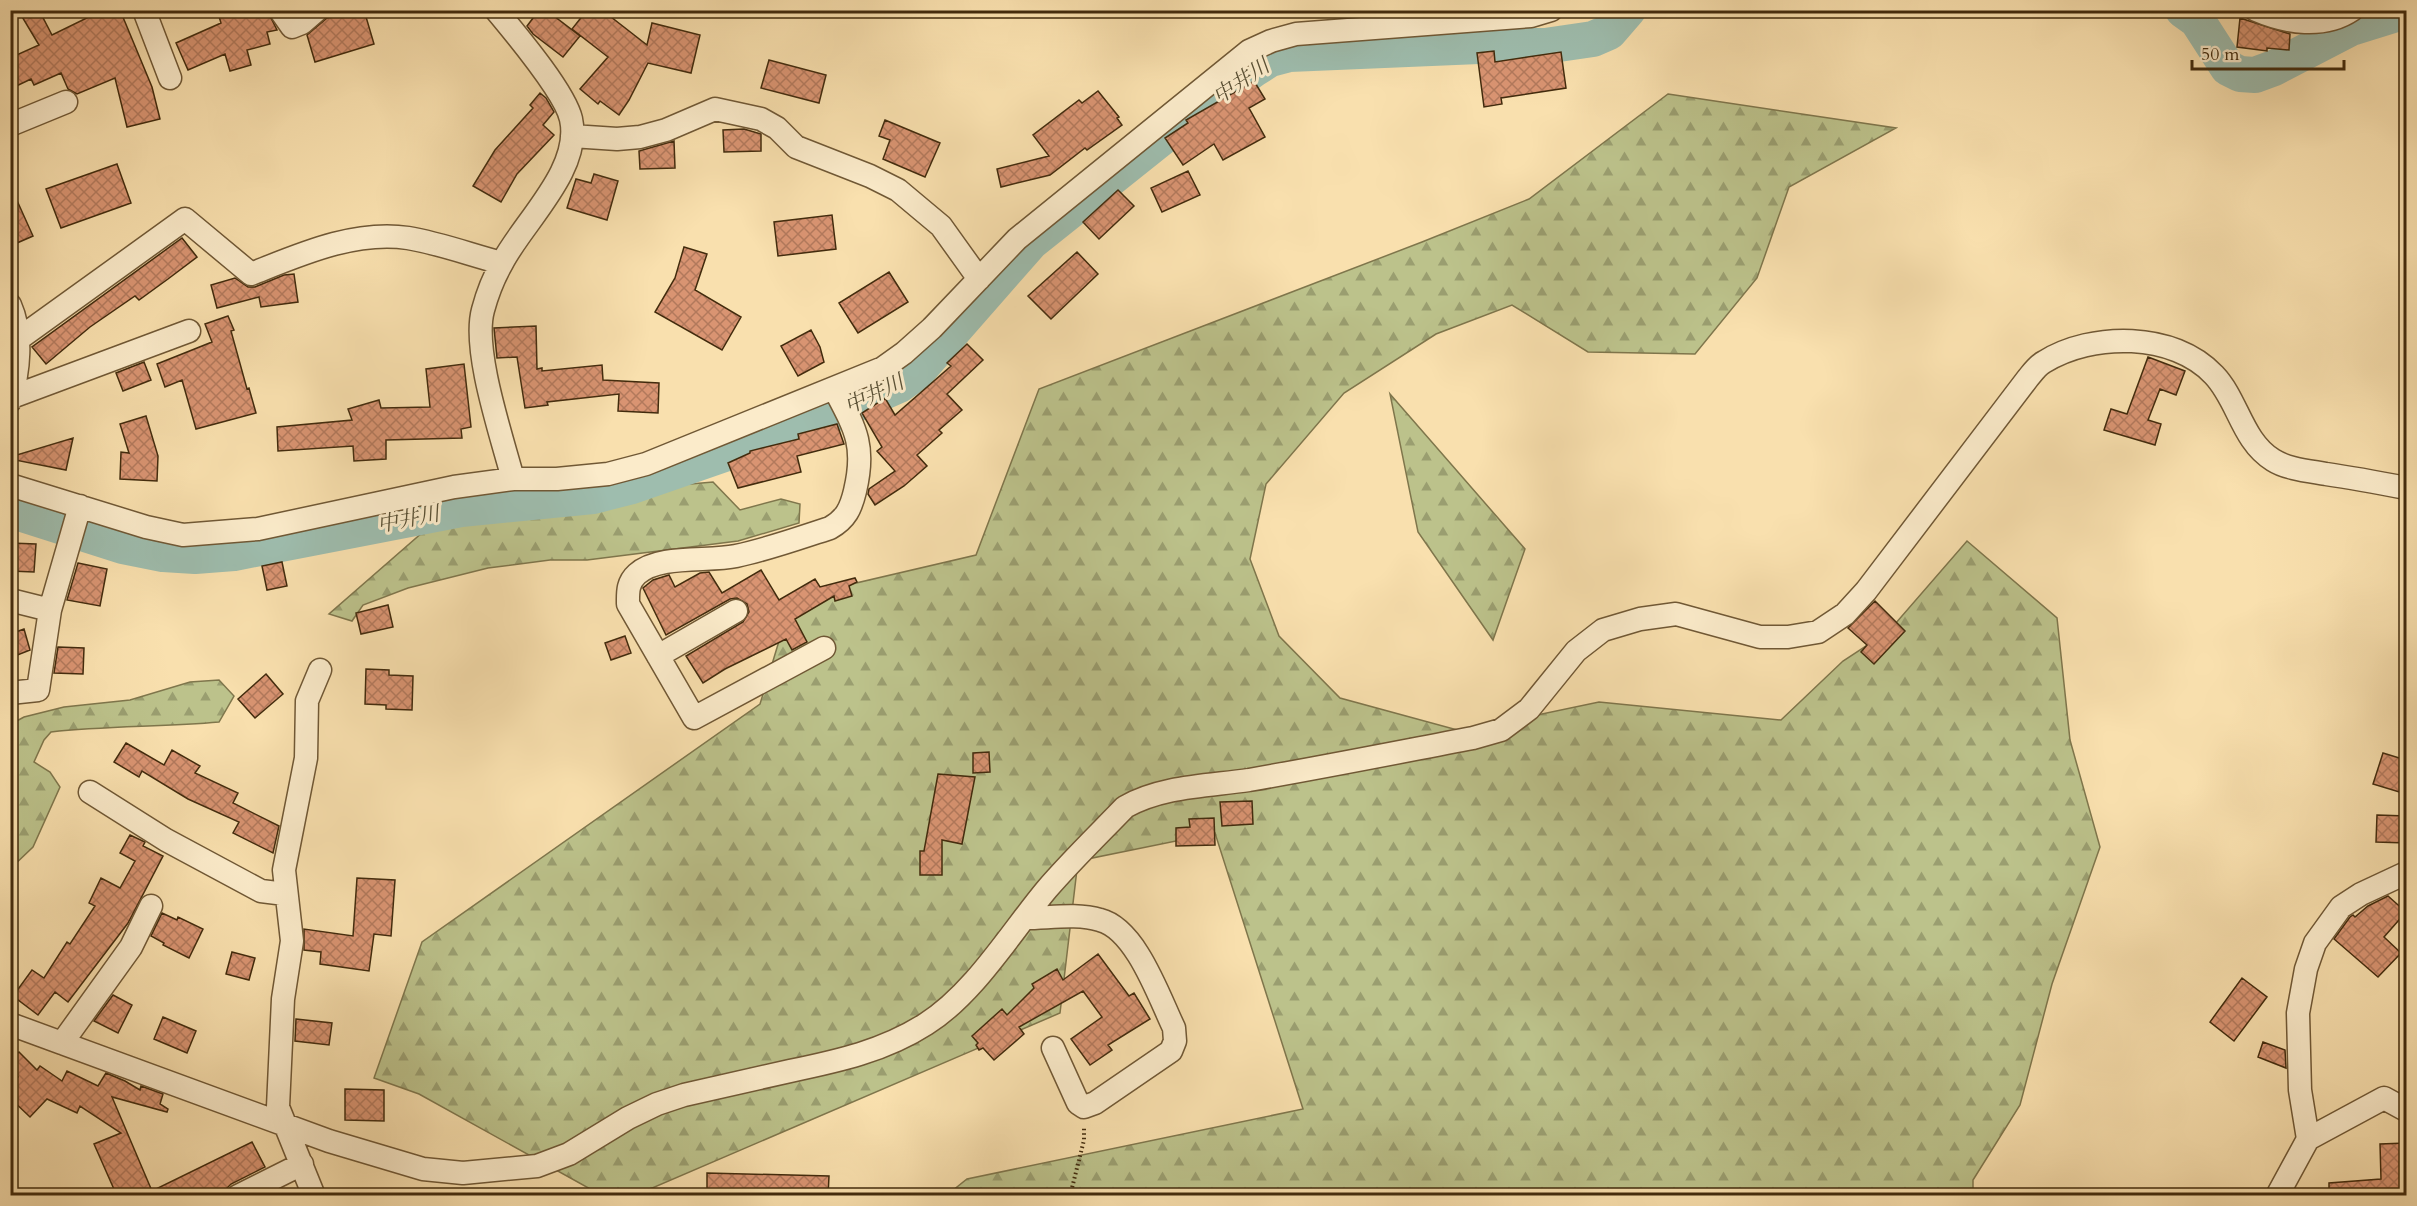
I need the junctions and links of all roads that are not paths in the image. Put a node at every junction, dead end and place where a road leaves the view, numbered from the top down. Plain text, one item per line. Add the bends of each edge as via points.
1 (144, 10) edge
2 (280, 10) edge
3 (317, 10) edge
4 (496, 10) edge
5 (1551, 10) edge
6 (2256, 10) edge
7 (2352, 10) edge
8 (1399, 18) edge
9 (170, 78) dead end
10 (66, 102) dead end
11 (10, 125) edge
12 (572, 136) junction
13 (502, 263) junction
14 (979, 279) junction
15 (10, 305) edge
16 (189, 331) dead end
17 (15, 354) edge
18 (837, 392) junction
19 (11, 399) edge
20 (513, 479) junction
21 (10, 485) edge
22 (2406, 488) edge
23 (78, 511) junction
24 (10, 600) edge
25 (50, 610) junction
26 (736, 611) dead end
27 (824, 648) dead end
28 (658, 656) junction
29 (320, 670) dead end
30 (10, 693) edge
31 (90, 792) dead end
32 (2406, 873) edge
33 (285, 894) junction
34 (151, 906) dead end
35 (1026, 918) junction
36 (10, 1024) edge
37 (63, 1043) junction
38 (1053, 1048) dead end
39 (2406, 1110) edge
40 (287, 1126) junction
41 (2308, 1139) junction
42 (302, 1164) junction
43 (238, 1196) edge
44 (314, 1196) edge
45 (2277, 1196) edge

1 - 9 street
2 - 3 street via 292,27
4 - 12 street via 561,96
5 - 8 street via 1531,16
6 - 7 street via 2303,22 2330,21
8 - 14 street via 1296,34 1249,51 1017,239
10 - 11 street
12 - 13 street via 567,160
12 - 14 street via 640,137 715,109 761,119 796,147 898,190 941,226
13 - 17 street via 407,238 376,237 335,244 250,274 186,219
13 - 20 street via 483,310 479,335
14 - 18 street via 904,353
15 - 17 street via 14,313
16 - 19 street
17 - 19 street
18 - 20 street via 646,464 608,474
18 - 28 street via 861,454 847,515 830,528 766,549 734,557 661,563 637,574 629,585 628,604
20 - 23 street via 427,492 221,534 183,536
21 - 23 street
22 - 35 street via 2274,461 2257,447 2215,376 2198,360 2177,350 2121,340 2065,351 2042,362 1866,591 1845,614 1818,632 1760,637 1676,614 1603,630 1575,651 1529,709 1501,730 1141,799 1125,807
23 - 25 street
24 - 25 street
25 - 30 street via 38,690
26 - 28 street
27 - 28 street via 694,717
29 - 33 street via 307,701 306,758 284,870
31 - 33 street via 166,840 261,891
32 - 41 street via 2341,907 2315,943 2298,1013 2300,1090
33 - 40 street via 292,941 283,999 278,1107
34 - 37 street via 131,947
35 - 38 street via 1084,917 1116,927 1134,946 1174,1028 1171,1051 1084,1107 1078,1103
35 - 40 street via 952,1004 927,1024 856,1056 657,1104 569,1154 537,1166 463,1173 423,1169
36 - 37 street
37 - 40 street
39 - 41 street via 2384,1098
40 - 42 street
41 - 45 street
42 - 43 street
42 - 44 street

